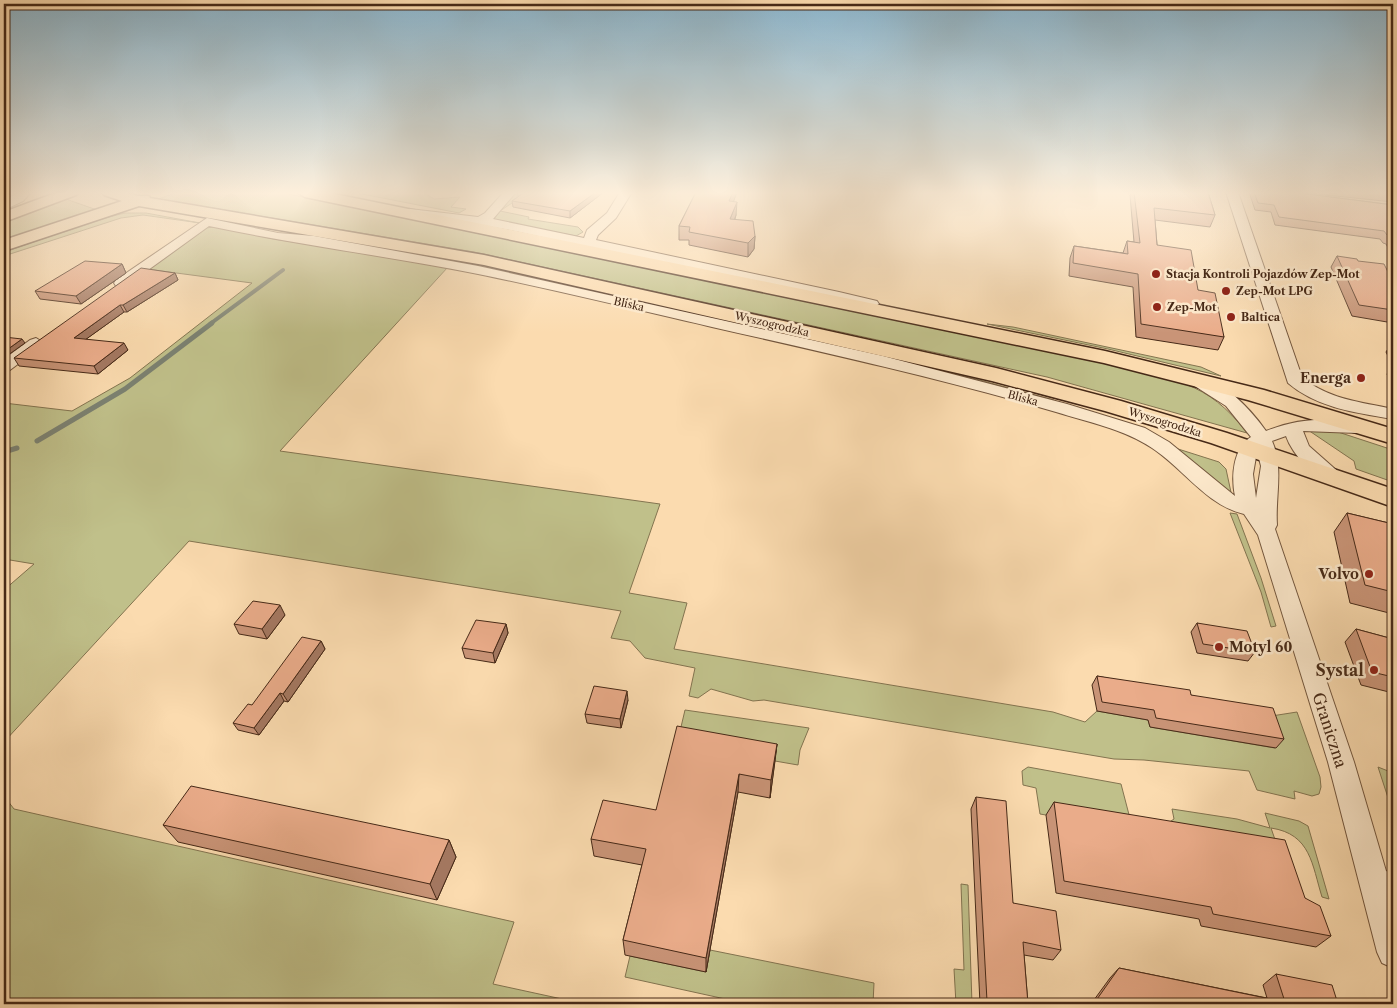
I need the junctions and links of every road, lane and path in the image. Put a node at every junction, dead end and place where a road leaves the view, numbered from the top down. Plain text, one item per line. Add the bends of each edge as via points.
1 (24, 239) edge
2 (183, 239) edge
3 (302, 239) edge
4 (365, 239) edge
5 (537, 239) edge
6 (594, 239) edge
7 (1248, 239) edge
8 (4, 246) edge
9 (110, 291) edge
10 (969, 328) junction
11 (50, 334) edge
12 (4, 367) edge
13 (1191, 377) junction
14 (1393, 414) edge
15 (1294, 426) junction
16 (1384, 434) edge
17 (1259, 447) junction
18 (1333, 476) junction
19 (1393, 498) edge
20 (1261, 519) junction
21 (1383, 886) edge
22 (1393, 952) edge

1 - 8 main road
2 - 9 street, Bliska
3 - 20 street, Bliska via 432,261 873,359 1100,418 1156,441 1220,495
4 - 17 main road, Wyszogrodzka via 458,255 675,302 1024,382
5 - 10 main road
6 - 10 street
7 - 14 street via 1294,379 1305,389 1326,397
10 - 13 main road
11 - 12 street
13 - 16 main road
13 - 17 street via 1212,388 1249,420
15 - 16 street via 1323,424
15 - 17 street
15 - 18 street via 1298,447
17 - 18 main road, Wyszogrodzka
17 - 20 street via 1270,465
17 - 20 street, Graniczna via 1242,481
18 - 19 main road, Wyszogrodzka
20 - 21 street, Graniczna
21 - 22 street, Graniczna

